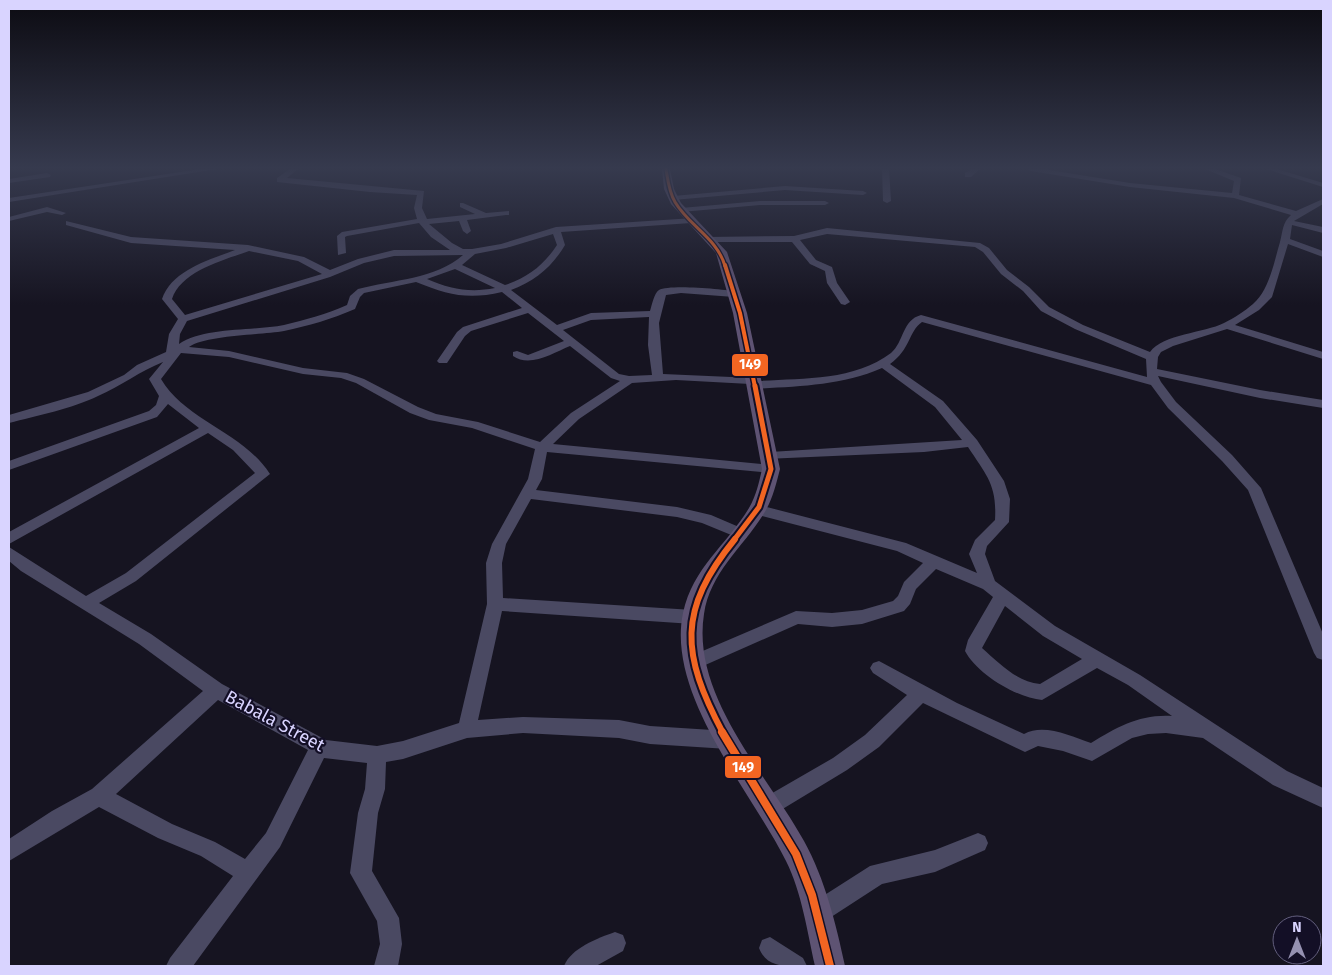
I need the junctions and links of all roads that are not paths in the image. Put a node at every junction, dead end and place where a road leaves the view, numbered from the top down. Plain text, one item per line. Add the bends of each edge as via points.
1 (26, 214) edge
2 (421, 214) edge
3 (481, 214) edge
4 (495, 214) edge
5 (649, 214) edge
6 (687, 214) edge
7 (1283, 214) edge
8 (1298, 214) edge
9 (484, 216) junction
10 (462, 218) junction
11 (1292, 218) junction
12 (9, 219) edge
13 (424, 221) junction
14 (69, 223) dead end
15 (556, 230) junction
16 (1323, 230) edge
17 (466, 231) dead end
18 (710, 239) junction
19 (794, 239) junction
20 (1285, 240) junction
21 (248, 248) junction
22 (467, 252) junction
23 (341, 253) dead end
24 (1323, 254) edge
25 (455, 265) junction
26 (330, 274) junction
27 (415, 278) junction
28 (503, 288) junction
29 (734, 294) junction
30 (845, 302) dead end
31 (530, 309) junction
32 (655, 314) junction
33 (183, 319) junction
34 (1227, 326) junction
35 (555, 330) junction
36 (571, 342) junction
37 (177, 348) junction
38 (517, 354) dead end
39 (1323, 356) edge
40 (1152, 357) junction
41 (443, 361) dead end
42 (883, 364) junction
43 (1151, 371) junction
44 (658, 377) junction
45 (629, 380) junction
46 (754, 383) junction
47 (1155, 383) junction
48 (165, 396) junction
49 (1323, 404) edge
50 (9, 419) edge
51 (208, 428) junction
52 (972, 443) junction
53 (542, 448) junction
54 (771, 462) junction
55 (9, 466) edge
56 (528, 494) junction
57 (759, 510) junction
58 (741, 534) junction
59 (9, 539) edge
60 (9, 553) edge
61 (935, 560) junction
62 (996, 590) junction
63 (86, 603) junction
64 (495, 604) junction
65 (693, 617) junction
66 (1323, 653) edge
67 (1097, 659) junction
68 (697, 661) junction
69 (879, 668) dead end
70 (216, 690) junction
71 (920, 694) junction
72 (467, 729) junction
73 (1206, 731) junction
74 (728, 740) junction
75 (319, 747) junction
76 (377, 755) junction
77 (99, 796) junction
78 (1323, 798) edge
79 (769, 806) junction
80 (978, 843) dead end
81 (9, 851) edge
82 (248, 873) junction
83 (817, 914) junction
84 (615, 943) dead end
85 (770, 948) dead end
86 (178, 966) edge
87 (386, 966) edge
88 (576, 966) edge
89 (795, 966) edge
90 (830, 966) edge

1 - 12 street
2 - 13 street
3 - 9 street
4 - 9 street
5 - 15 street
6 - 18 main road
7 - 11 street
8 - 11 street
9 - 10 street
10 - 13 street
10 - 17 street
11 - 16 street
11 - 20 street
13 - 22 street via 439,240
13 - 23 street via 345,234 341,236
14 - 21 street via 131,240
15 - 22 street via 502,246
15 - 28 street via 561,245 552,260 528,279
18 - 19 street
18 - 29 main road via 721,252
19 - 30 street via 813,262 829,269 832,284
19 - 40 street via 818,232 838,231 981,246 1045,309 1079,327
20 - 24 street
20 - 34 street via 1267,297
21 - 26 street via 300,259
21 - 33 street via 172,285 167,299
22 - 25 street
22 - 26 street via 394,253
25 - 27 street
25 - 28 street
26 - 33 street
27 - 28 street via 453,293
27 - 37 street via 361,291 351,307 310,322 258,333 205,338
28 - 31 street
29 - 32 street via 665,291 660,295
29 - 46 main road
31 - 35 street
31 - 41 street via 467,329
32 - 35 street via 596,316 572,321
32 - 44 street via 653,349
33 - 37 street via 173,335
34 - 39 street
34 - 40 street via 1169,344 1157,350
35 - 36 street
36 - 38 street via 529,358
36 - 45 street via 615,376
37 - 48 street via 155,379
37 - 50 street via 92,395
37 - 53 street via 343,375 433,417 474,425
40 - 43 street
42 - 46 street via 820,380
42 - 47 street via 904,346 916,320 927,319
42 - 52 street via 939,404
43 - 47 street
43 - 49 street
44 - 45 street
44 - 46 street via 706,377
45 - 53 street via 575,416
46 - 54 main road
47 - 66 street via 1172,405 1254,488
48 - 51 street
48 - 55 street via 161,407 153,414
51 - 59 street
51 - 63 street via 238,447 263,474 131,577
52 - 54 street
52 - 62 street via 997,481 1003,499 1002,522 980,544 977,554
53 - 54 street via 639,458
53 - 56 street
54 - 57 main road via 770,485
56 - 58 street via 677,512 706,519
56 - 64 street via 498,544 494,563
57 - 58 main road
57 - 61 street via 901,546
58 - 65 main road via 703,582
60 - 63 street, Babala Street
61 - 62 street
61 - 68 street via 910,586 898,606 862,617 832,620 796,618
62 - 67 street via 1049,631
62 - 67 street via 974,651 1003,675 1034,692 1042,692
63 - 70 street, Babala Street via 145,639
64 - 65 street
64 - 72 street
65 - 68 main road
67 - 73 street via 1134,680
68 - 74 main road via 702,692
69 - 71 street
70 - 75 street, Babala Street
70 - 77 street
71 - 73 street via 1025,743 1036,737 1092,752 1143,726 1178,725
71 - 79 street via 872,742
72 - 74 street, Babala Street via 574,726
72 - 76 street, Babala Street
73 - 78 street via 1280,778
74 - 79 main road
75 - 76 street, Babala Street
75 - 82 street via 273,840
76 - 87 street via 375,789 368,813 361,873 388,918 391,944
77 - 81 street
77 - 82 street via 165,831 208,849
79 - 83 main road via 796,852
80 - 83 street via 935,862 878,874
82 - 86 street
83 - 90 main road
84 - 88 street
85 - 89 street

